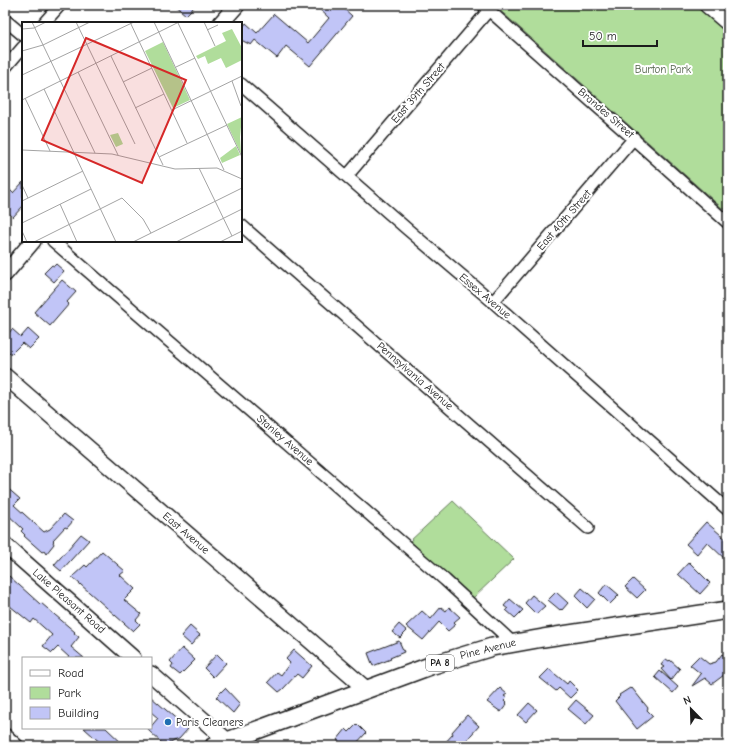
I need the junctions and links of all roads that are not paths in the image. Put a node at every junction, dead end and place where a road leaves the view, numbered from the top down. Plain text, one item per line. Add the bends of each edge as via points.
1 (60, 5) edge
2 (236, 5) edge
3 (707, 5) edge
4 (486, 8) edge
5 (5, 20) edge
6 (45, 22) edge
7 (222, 22) edge
8 (728, 23) edge
9 (22, 34) edge
10 (22, 48) edge
11 (5, 68) edge
12 (242, 85) edge
13 (634, 138) junction
14 (347, 176) junction
15 (727, 220) edge
16 (242, 225) edge
17 (32, 242) edge
18 (54, 242) edge
19 (5, 274) edge
20 (493, 302) junction
21 (5, 376) edge
22 (728, 510) edge
23 (588, 528) dead end
24 (5, 545) edge
25 (728, 610) edge
26 (513, 643) junction
27 (132, 657) edge
28 (152, 675) edge
29 (366, 689) junction
30 (5, 734) edge
31 (225, 744) edge
32 (18, 746) edge

1 - 6 street
2 - 7 street
3 - 8 street
4 - 13 street, Brandes Street
4 - 14 street, East 39th Street
5 - 9 street
10 - 11 street
12 - 14 street, Essex Avenue
13 - 15 street, Brandes Street
13 - 20 street, East 40th Street
14 - 20 street, Essex Avenue
16 - 23 street, Pennsylvania Avenue
17 - 19 street
18 - 26 street, Stanley Avenue via 445,580
20 - 22 street, Essex Avenue
21 - 29 street, East Avenue
24 - 27 street, Lake Pleasant Road
25 - 26 main road, Pine Avenue / PA 8
26 - 29 main road, Pine Avenue / PA 8 via 452,659
28 - 31 street
29 - 31 main road, Pine Avenue / PA 8
30 - 32 street

